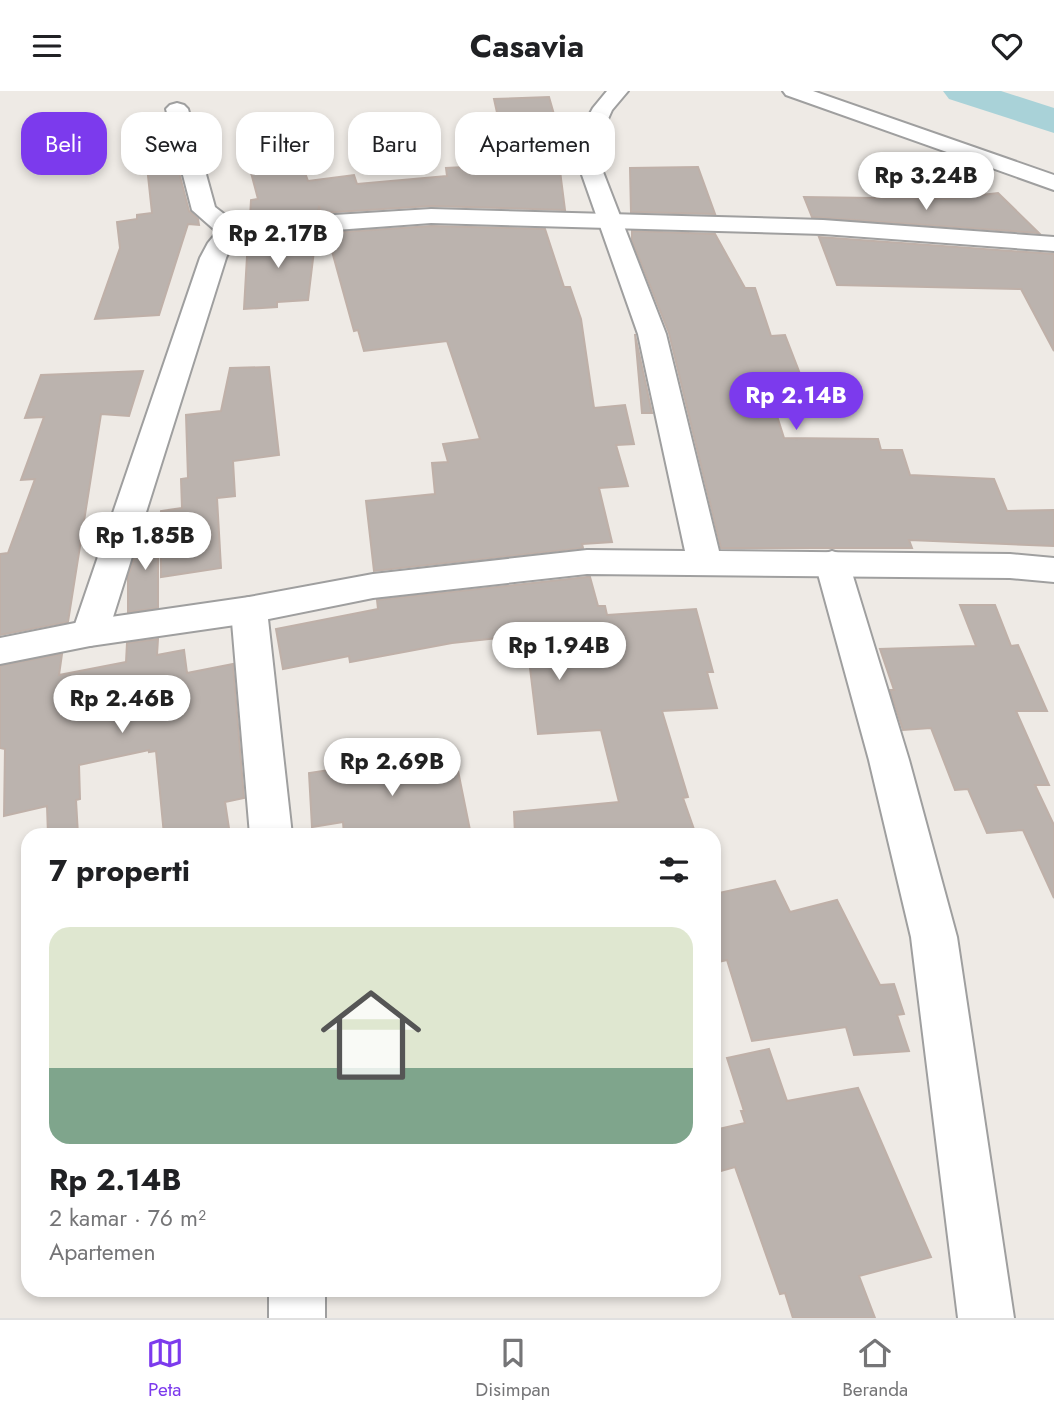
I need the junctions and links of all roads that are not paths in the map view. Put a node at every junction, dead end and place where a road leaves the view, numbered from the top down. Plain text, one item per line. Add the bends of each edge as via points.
1 (618, 91) edge
2 (793, 91) edge
3 (177, 109) dead end
4 (1054, 183) edge
5 (609, 223) junction
6 (232, 232) junction
7 (1054, 244) edge
8 (704, 561) junction
9 (832, 563) junction
10 (1054, 570) edge
11 (249, 610) junction
12 (90, 633) junction
13 (0, 650) edge
14 (270, 828) edge
15 (297, 1297) edge
16 (297, 1318) edge
17 (986, 1318) edge

1 - 5 street via 592,130 592,172
2 - 4 street
3 - 6 street via 204,210
5 - 6 street via 431,216 295,223
5 - 7 street via 823,227
5 - 8 street via 652,334
6 - 12 street via 213,258
8 - 9 street
8 - 11 street via 587,562 373,586
9 - 10 street
9 - 17 street via 934,937
11 - 12 street
11 - 14 street
12 - 13 street
15 - 16 street

